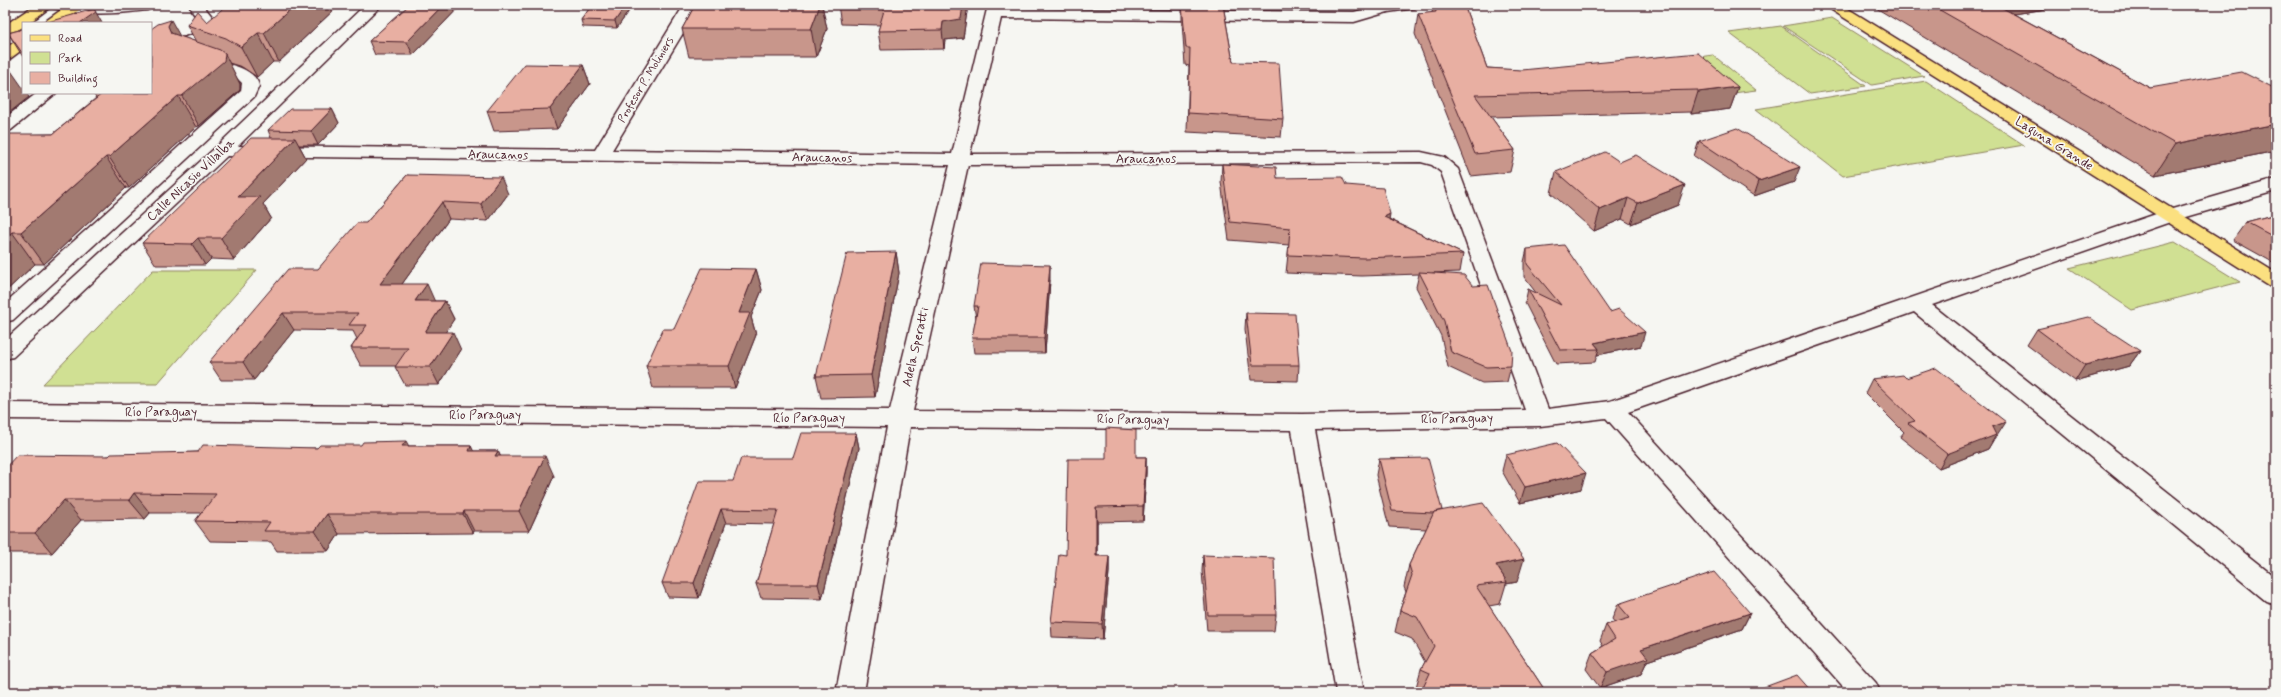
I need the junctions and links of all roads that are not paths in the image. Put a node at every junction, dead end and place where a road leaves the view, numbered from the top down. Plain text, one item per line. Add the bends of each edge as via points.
1 (45, 5) edge
2 (147, 5) edge
3 (198, 5) edge
4 (374, 5) edge
5 (692, 5) edge
6 (1410, 5) edge
7 (1832, 5) edge
8 (70, 6) edge
9 (1386, 7) edge
10 (995, 9) edge
11 (52, 22) edge
12 (5, 32) edge
13 (203, 37) junction
14 (22, 43) edge
15 (152, 54) edge
16 (5, 55) edge
17 (47, 94) edge
18 (5, 126) edge
19 (222, 151) junction
20 (600, 156) junction
21 (960, 160) junction
22 (2276, 185) edge
23 (2169, 216) junction
24 (2276, 282) edge
25 (1917, 304) junction
26 (5, 315) edge
27 (5, 352) edge
28 (1612, 409) junction
29 (5, 411) edge
30 (900, 418) junction
31 (1540, 418) junction
32 (1302, 422) junction
33 (2276, 593) edge
34 (850, 692) edge
35 (1350, 692) edge
36 (1866, 692) edge

1 - 12 main road
2 - 8 street via 118,9
3 - 13 street via 214,29
4 - 19 street, Calle Nicasio Villalba
5 - 20 street, Profesor P. Moliniers
6 - 9 street
7 - 23 main road, Laguna Grande
8 - 11 main road
9 - 10 street via 1354,17
10 - 21 street, Adela Speratti
13 - 15 street
13 - 26 street via 193,54 194,58 243,75 250,81 248,93
14 - 16 main road
17 - 18 street
19 - 20 street, Araucanos
19 - 27 street, Calle Nicasio Villalba
20 - 21 street, Araucanos
21 - 30 street, Adela Speratti
21 - 31 street, Araucanos via 1421,157 1438,161 1449,169
22 - 23 street, Río Paraguay
23 - 24 main road, Laguna Grande
23 - 25 street, Río Paraguay
25 - 28 street, Río Paraguay
25 - 33 street
28 - 31 street, Río Paraguay
28 - 36 street
29 - 30 street, Río Paraguay
30 - 32 street, Río Paraguay
30 - 34 street, Adela Speratti
31 - 32 street, Río Paraguay
32 - 35 street

